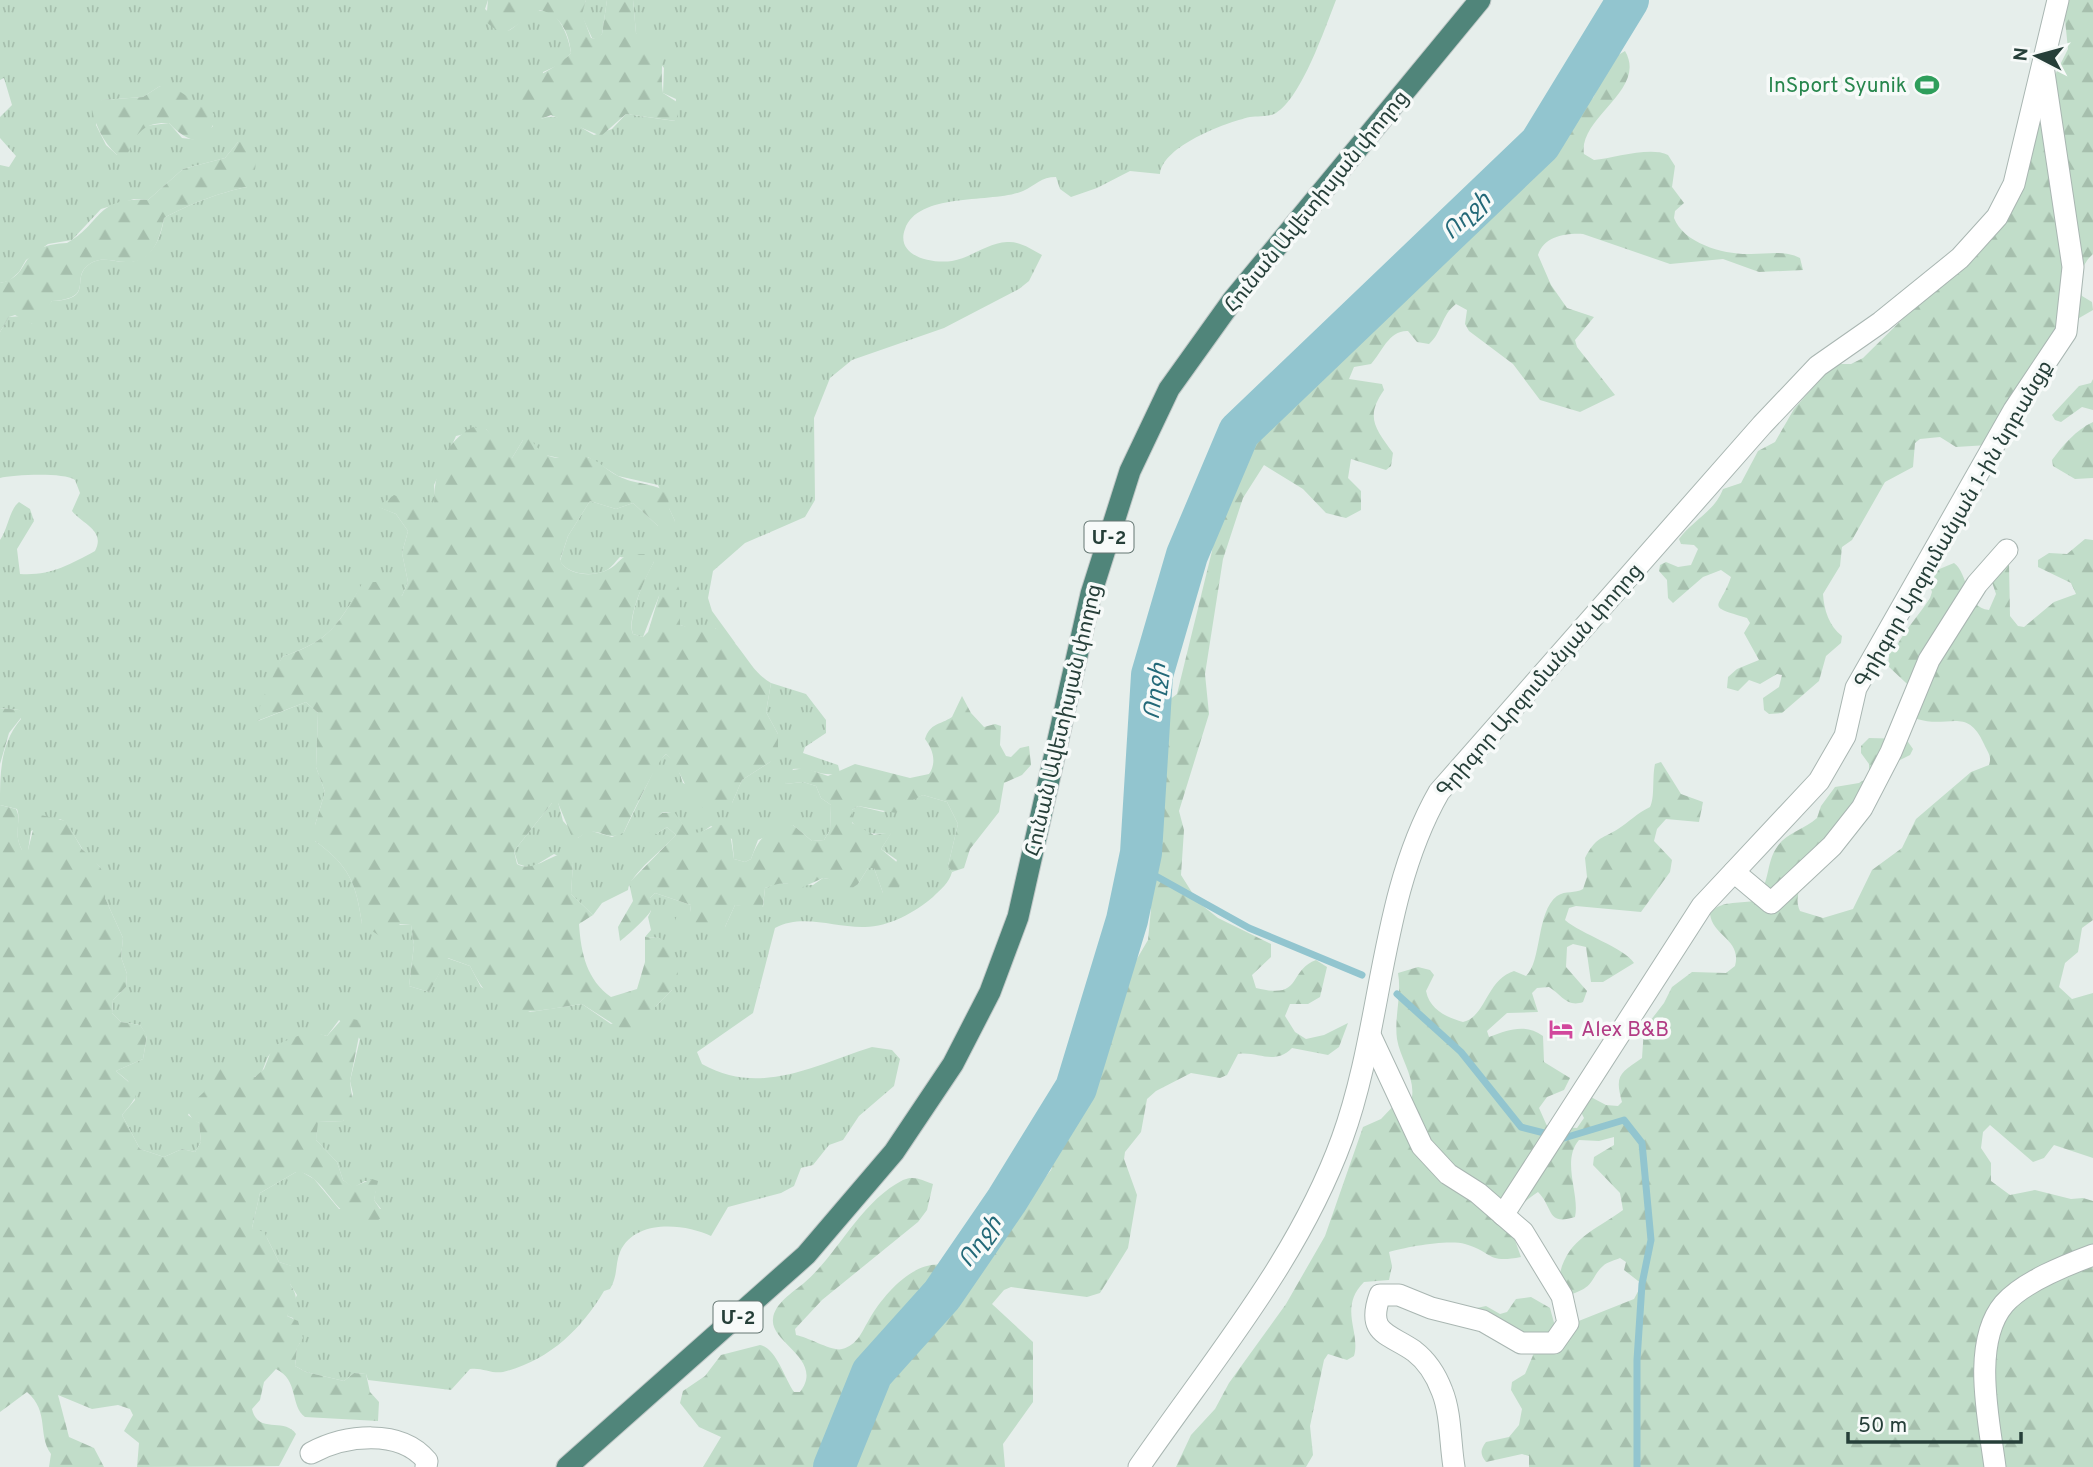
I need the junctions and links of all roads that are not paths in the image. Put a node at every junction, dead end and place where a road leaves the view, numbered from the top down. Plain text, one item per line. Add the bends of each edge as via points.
1 (1480, 0) edge
2 (2058, 0) edge
3 (2043, 64) junction
4 (2007, 550) dead end
5 (1734, 872) junction
6 (1370, 1035) junction
7 (1503, 1215) junction
8 (2093, 1255) edge
9 (311, 1453) dead end
10 (426, 1467) edge
11 (567, 1467) edge
12 (1139, 1467) edge
13 (1454, 1467) edge
14 (1994, 1467) edge

1 - 11 highway, Հունան Ավետիսյան փողոց / Մ-2 via 1232,301 1169,389 1129,471 1091,593 1018,917 990,992 953,1064 894,1152 806,1255
2 - 3 street, Գրիգոր Արզումանյան փողոց
3 - 5 street, Գրիգոր Արզումանյան 1-ին նրբանցք via 2073,267 2066,332 2014,410 1856,688 1845,736 1819,781
3 - 6 street, Գրիգոր Արզումանյան փողոց via 2014,184 1997,218 1931,282 1818,366 1439,792 1422,821 1410,859
4 - 5 street via 1977,584 1929,660 1862,808 1832,846 1771,903
5 - 7 street, Գրիգոր Արզումանյան 1-ին նրբանցք via 1702,906
6 - 7 street via 1422,1146 1448,1174
6 - 12 street, Գրիգոր Արզումանյան փողոց via 1343,1136 1315,1206 1268,1284
7 - 13 street via 1523,1232 1562,1296 1568,1323 1554,1343 1521,1343 1483,1321 1399,1295 1380,1295 1374,1312 1379,1329 1413,1350 1443,1392
8 - 14 street via 2050,1271 2004,1304 1986,1339
9 - 10 street via 332,1443 382,1438 405,1443 427,1461

